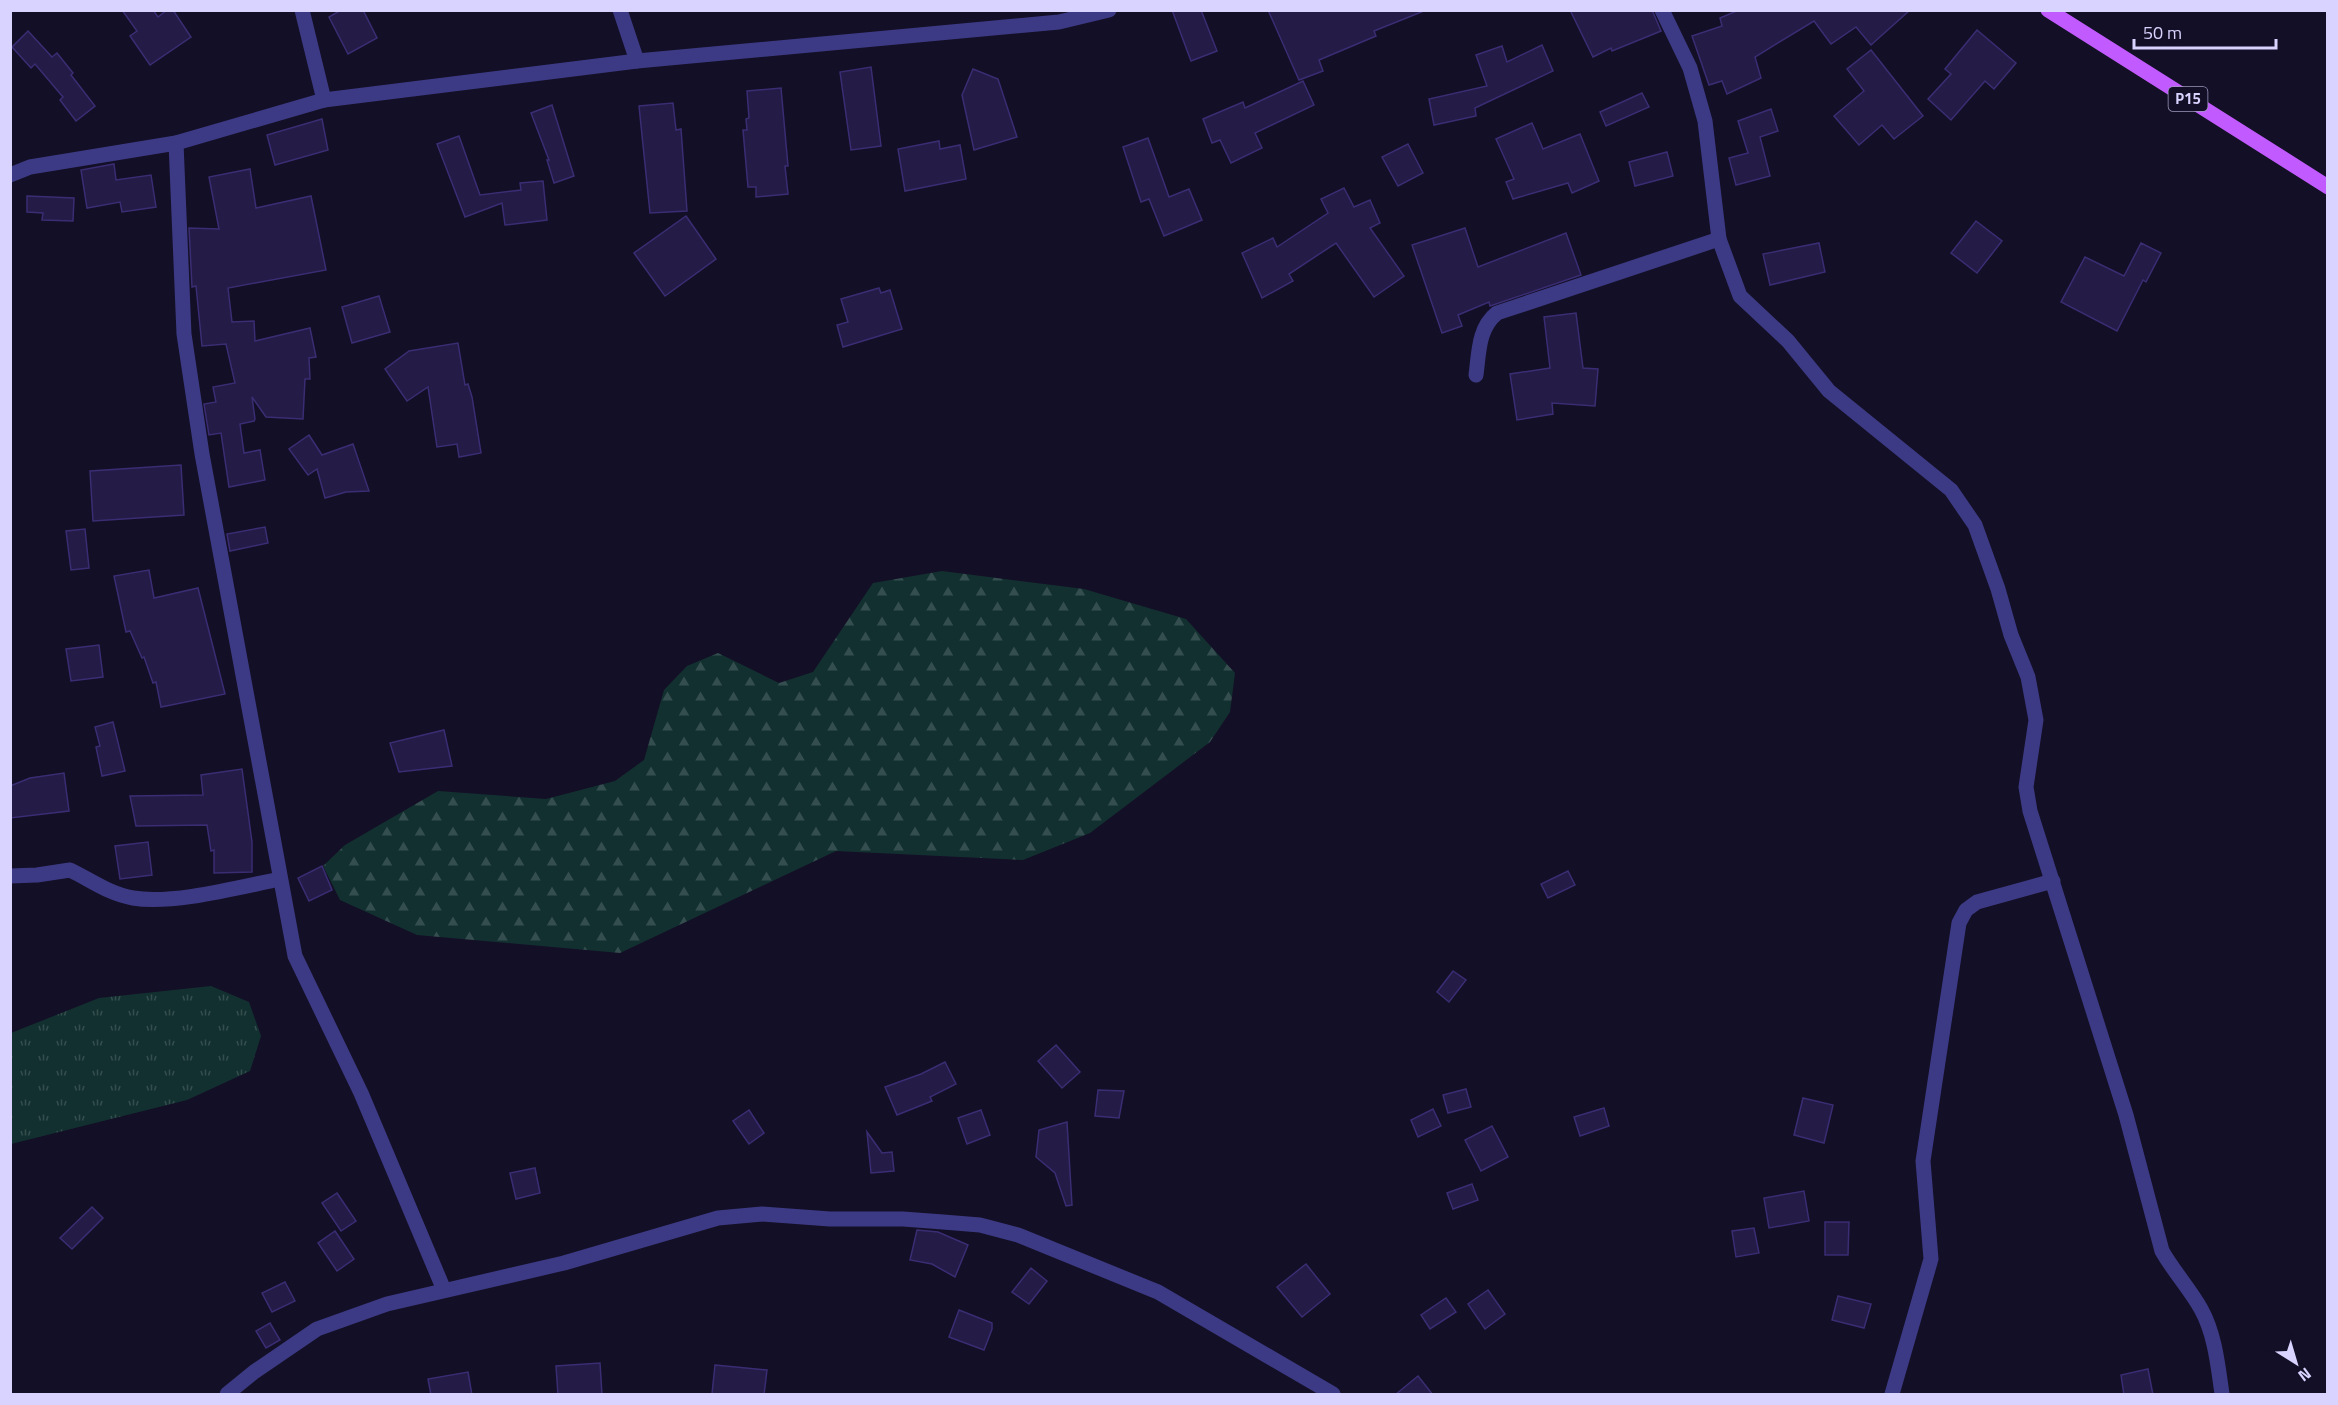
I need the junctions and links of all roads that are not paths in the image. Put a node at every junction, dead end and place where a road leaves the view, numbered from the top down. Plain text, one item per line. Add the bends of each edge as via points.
1 (302, 10) edge
2 (620, 10) edge
3 (1109, 10) edge
4 (1662, 10) edge
5 (2049, 10) edge
6 (637, 61) junction
7 (324, 100) junction
8 (176, 143) junction
9 (10, 174) edge
10 (2328, 187) edge
11 (1719, 239) junction
12 (1476, 375) dead end
13 (10, 876) edge
14 (280, 879) junction
15 (2053, 881) junction
16 (444, 1290) junction
17 (227, 1395) edge
18 (1334, 1395) edge
19 (1892, 1395) edge
20 (2222, 1395) edge

1 - 7 street
2 - 6 street
3 - 6 street via 1059,22
4 - 11 street via 1690,68 1705,121
5 - 10 main road, P15
6 - 7 street
7 - 8 street
8 - 9 street via 30,167
8 - 14 street via 184,334 202,454
11 - 12 street via 1497,313 1488,319 1483,330
11 - 15 street via 1740,296 1788,340 1828,391 1951,490 1975,525 2028,678 2036,720 2026,787
13 - 14 street via 70,870 105,889 132,898 156,900
14 - 16 street via 295,956 361,1093
15 - 19 street via 1977,902 1959,922 1923,1161 1931,1259
15 - 20 street via 2126,1115 2162,1251 2202,1311 2215,1347
16 - 17 street via 387,1304 317,1329 254,1371
16 - 18 street via 564,1263 718,1218 762,1214 980,1225 1018,1235 1158,1292

